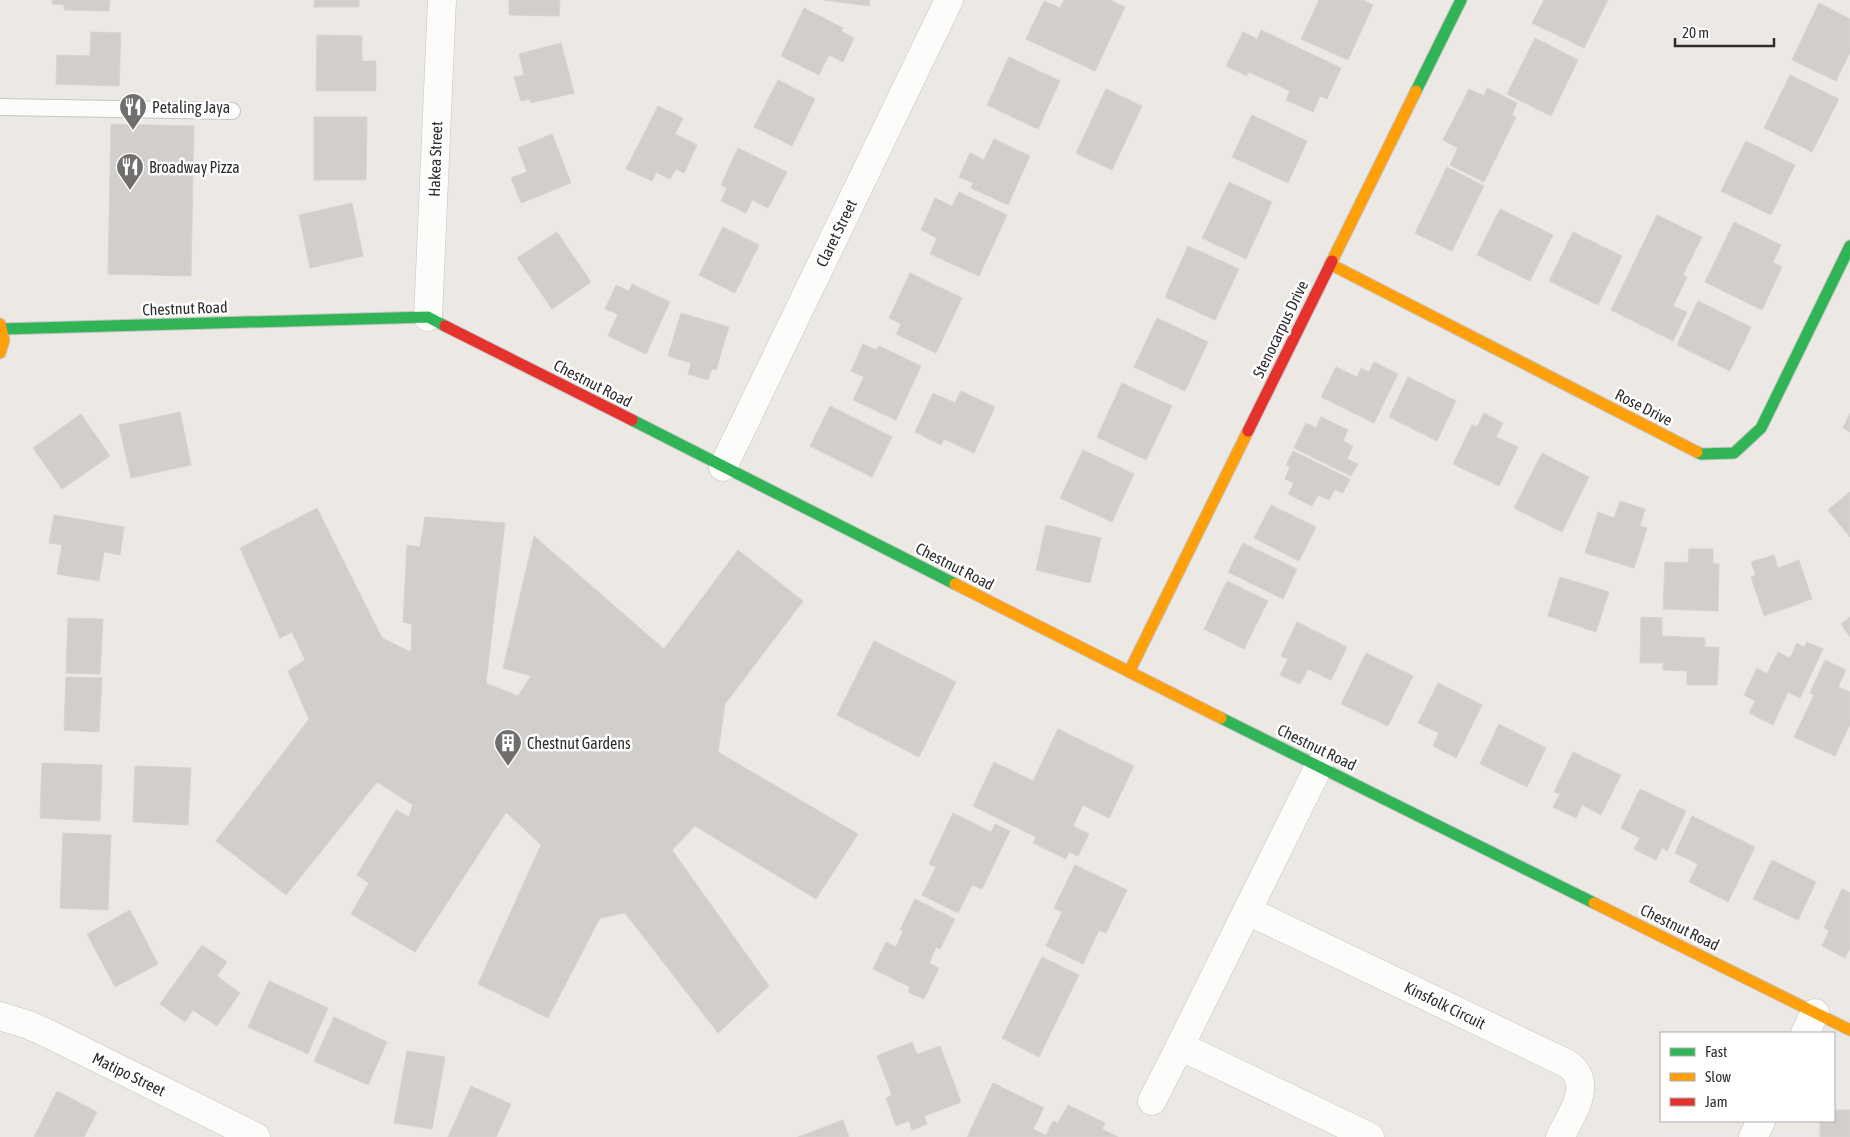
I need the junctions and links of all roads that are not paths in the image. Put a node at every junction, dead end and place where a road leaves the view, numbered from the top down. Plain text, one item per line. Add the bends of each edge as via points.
1 (442, 0) edge
2 (949, 0) edge
3 (1461, 0) edge
4 (0, 107) edge
5 (232, 111) dead end
6 (1850, 246) edge
7 (1330, 264) junction
8 (428, 317) junction
9 (1, 327) edge
10 (0, 353) edge
11 (722, 467) junction
12 (1129, 672) junction
13 (1319, 766) junction
14 (1248, 911) junction
15 (0, 1016) edge
16 (1810, 1023) edge
17 (1850, 1030) edge
18 (1180, 1046) junction
19 (1152, 1101) dead end
20 (1760, 1122) edge
21 (256, 1137) edge
22 (1370, 1137) edge
23 (1560, 1137) edge
24 (1753, 1137) edge

1 - 8 street, Hakea Street
2 - 11 street, Claret Street
3 - 7 street, Stenocarpus Drive
4 - 5 lane
6 - 7 street, Rose Drive via 1761,428 1734,453 1701,454
7 - 12 street, Stenocarpus Drive
8 - 9 street, Chestnut Road
8 - 11 street, Chestnut Road
9 - 10 street via 4,340
11 - 12 street, Chestnut Road
12 - 13 street, Chestnut Road
13 - 14 street
13 - 16 street, Chestnut Road
14 - 18 street
14 - 23 street, Kinsfolk Circuit via 1566,1063 1575,1070 1581,1090
15 - 21 street, Matipo Street via 36,1028
16 - 17 street, Chestnut Road
18 - 19 street
18 - 22 street
20 - 24 street

